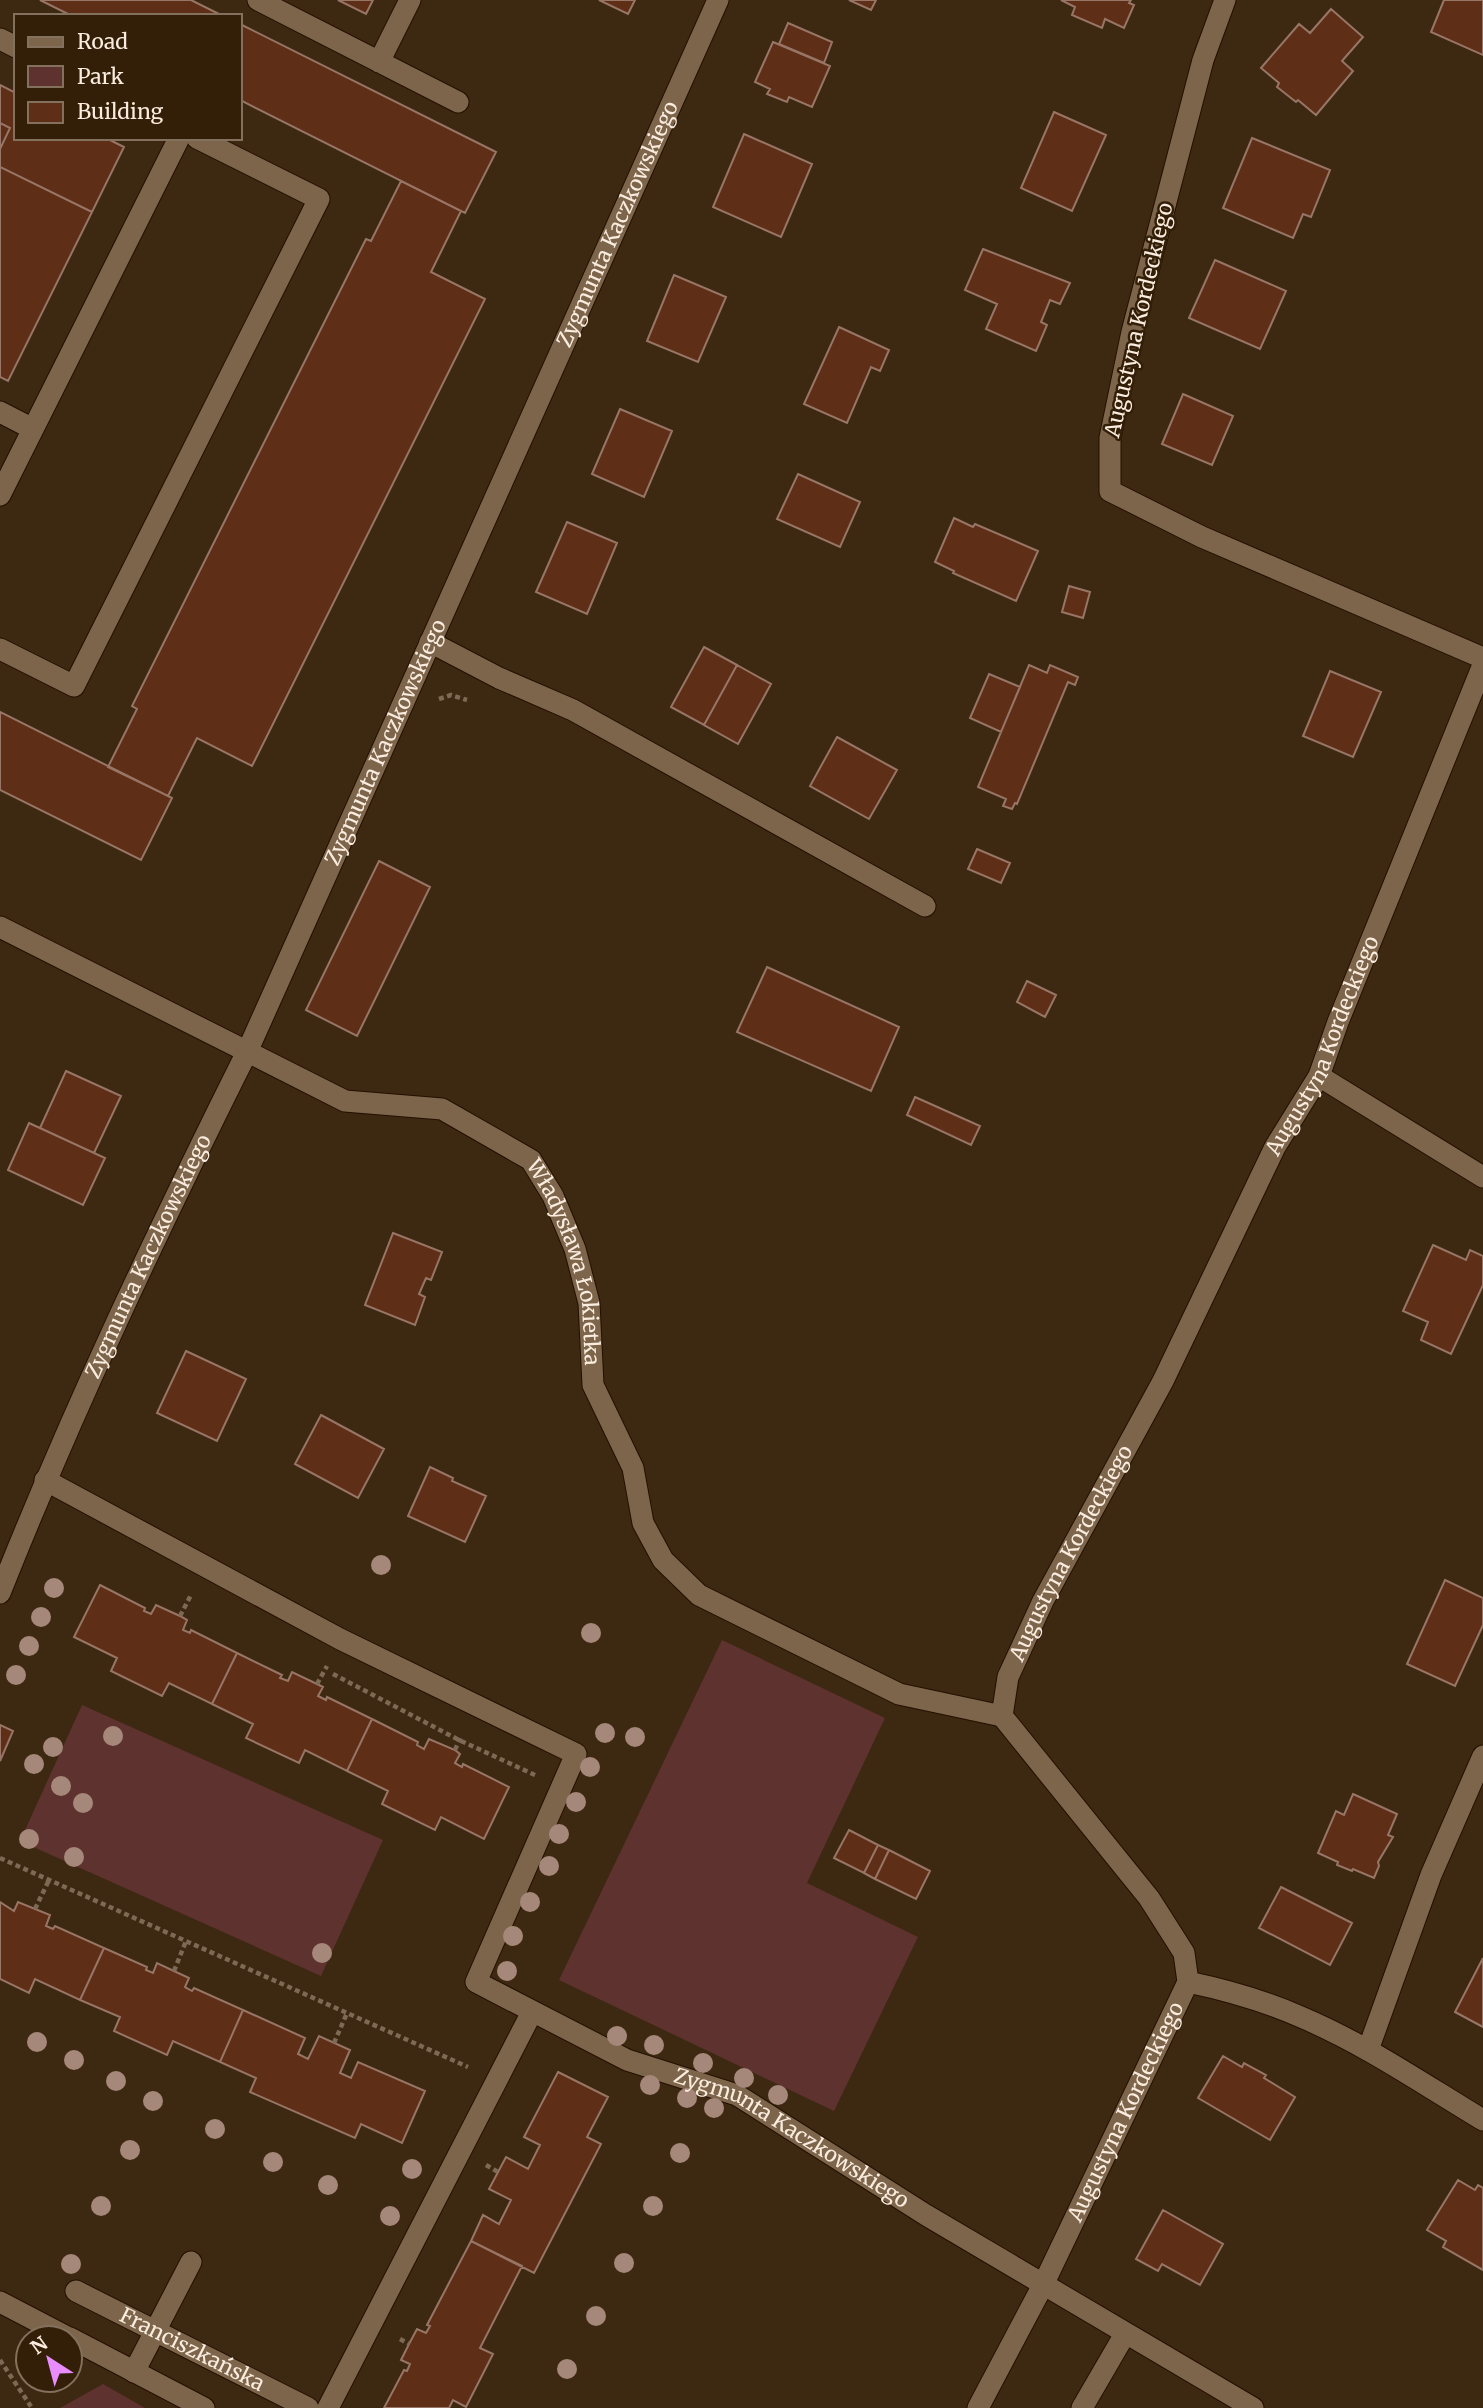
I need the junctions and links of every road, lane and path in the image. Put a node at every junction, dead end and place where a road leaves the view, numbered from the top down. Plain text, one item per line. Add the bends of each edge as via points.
1 (258, 0) edge
2 (410, 0) edge
3 (718, 0) edge
4 (1225, 0) edge
5 (379, 62) junction
6 (458, 102) dead end
7 (178, 140) edge
8 (202, 140) edge
9 (0, 412) edge
10 (33, 429) junction
11 (0, 495) edge
12 (430, 642) junction
13 (0, 649) edge
14 (1483, 658) edge
15 (1483, 665) edge
16 (925, 906) dead end
17 (0, 927) edge
18 (247, 1052) junction
19 (1319, 1076) junction
20 (1483, 1177) edge
21 (45, 1480) junction
22 (0, 1593) edge
23 (190, 1597) dead end
24 (180, 1616) dead end
25 (1002, 1716) junction
26 (1483, 1756) edge
27 (0, 1858) edge
28 (49, 1880) junction
29 (35, 1909) dead end
30 (186, 1941) junction
31 (174, 1971) dead end
32 (1188, 1982) junction
33 (532, 2012) junction
34 (347, 2013) junction
35 (334, 2043) dead end
36 (1368, 2050) junction
37 (497, 2080) junction
38 (1483, 2120) edge
39 (191, 2262) dead end
40 (1043, 2285) junction
41 (76, 2291) dead end
42 (0, 2302) edge
43 (43, 2324) edge
44 (156, 2330) junction
45 (1125, 2334) junction
46 (84, 2345) edge
47 (0, 2360) edge
48 (134, 2372) junction
49 (32, 2408) edge
50 (204, 2408) edge
51 (309, 2408) edge
52 (328, 2408) edge
53 (978, 2408) edge
54 (1082, 2408) edge
55 (1253, 2408) edge

1 - 5 street
2 - 5 street
3 - 12 street, Zygmunta Kaczkowskiego
4 - 14 street, Augustyna Kordeckiego via 1203,60 1132,332 1110,438 1110,491 1202,537
5 - 6 street
7 - 10 street
8 - 13 street via 319,199 74,686
9 - 10 street
10 - 11 street
12 - 16 street via 573,710
12 - 18 street, Zygmunta Kaczkowskiego
15 - 19 street, Augustyna Kordeckiego
17 - 18 street, Władysława Łokietka
18 - 21 street, Zygmunta Kaczkowskiego
18 - 25 street, Władysława Łokietka via 345,1101 442,1109 531,1160 553,1196 575,1249 589,1304 593,1384 633,1468 643,1523 663,1560 699,1595 899,1694
19 - 20 street
19 - 25 street, Augustyna Kordeckiego via 1275,1147 1163,1381 1043,1601 1008,1677
21 - 22 street, Zygmunta Kaczkowskiego
21 - 33 street, Zygmunta Kaczkowskiego via 340,1639 576,1754 476,1982
23 - 24 path
25 - 32 street, Augustyna Kordeckiego via 1149,1898 1184,1954
26 - 36 street via 1431,1875
27 - 28 path
28 - 29 path
28 - 30 path
30 - 31 path
30 - 34 path
32 - 36 street via 1300,2016
32 - 40 street, Augustyna Kordeckiego
33 - 37 street
33 - 40 street, Zygmunta Kaczkowskiego via 627,2060 737,2095
34 - 35 path
34 - 37 path
36 - 38 street
37 - 52 street
39 - 44 street
40 - 45 street, Zygmunta Kaczkowskiego
40 - 53 street, Augustyna Kordeckiego
41 - 44 street, Franciszkańska
42 - 43 street
44 - 48 street
44 - 51 street, Franciszkańska
45 - 54 street
45 - 55 street, Zygmunta Kaczkowskiego
46 - 48 street
47 - 49 path
48 - 50 street

